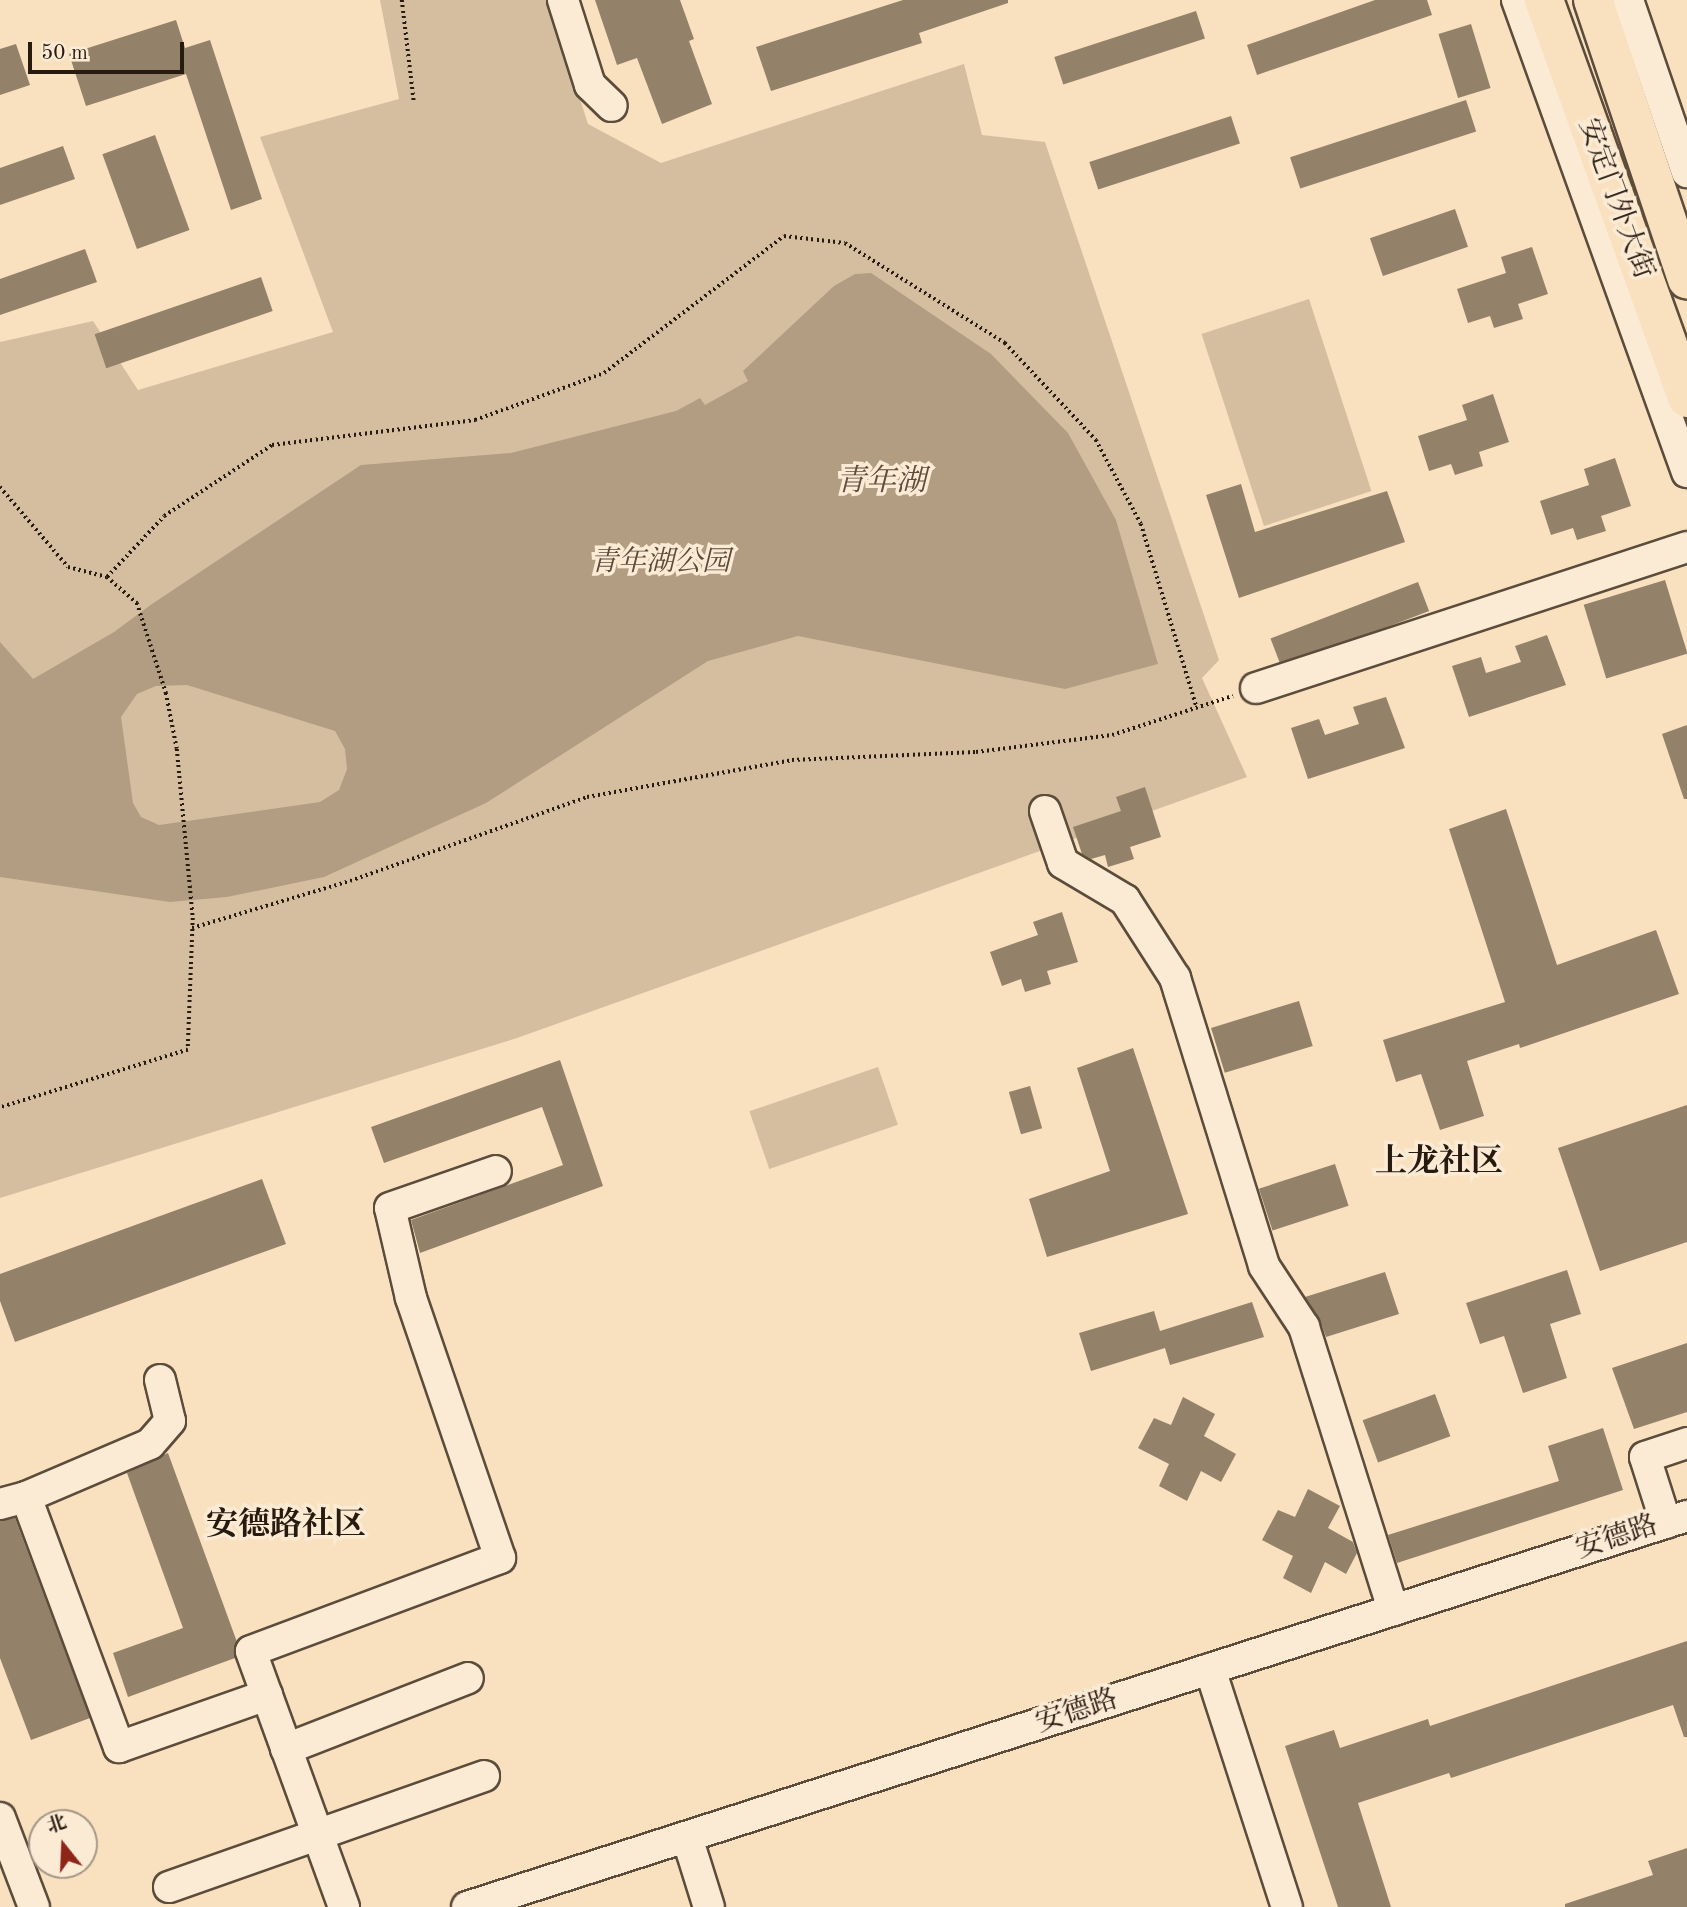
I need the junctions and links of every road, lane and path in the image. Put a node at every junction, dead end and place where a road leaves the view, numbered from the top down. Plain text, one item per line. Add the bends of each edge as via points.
1 (402, 0) edge
2 (563, 0) edge
3 (1517, 0) edge
4 (1544, 0) edge
5 (1593, 0) edge
6 (1628, 0) edge
7 (414, 102) dead end
8 (612, 106) dead end
9 (1687, 172) edge
10 (1687, 280) edge
11 (1687, 398) edge
12 (1687, 472) edge
13 (0, 487) edge
14 (1687, 547) edge
15 (107, 577) junction
16 (1256, 688) joint
17 (1197, 708) junction
18 (1045, 811) dead end
19 (192, 928) junction
20 (0, 1108) edge
21 (496, 1171) dead end
22 (160, 1380) dead end
23 (1687, 1443) edge
24 (13, 1500) edge
25 (1676, 1519) edge
26 (1394, 1610) junction
27 (1210, 1669) junction
28 (468, 1678) dead end
29 (267, 1695) junction
30 (286, 1749) junction
31 (484, 1776) dead end
32 (0, 1818) edge
33 (318, 1836) junction
34 (687, 1837) junction
35 (169, 1887) dead end
36 (34, 1907) edge
37 (344, 1907) edge
38 (467, 1907) edge
39 (709, 1907) edge
40 (1287, 1907) edge

1 - 7 path
2 - 8 street via 590,85
3 - 12 street
4 - 11 main road, 安定门外大街
5 - 10 main road, 安定门外大街
6 - 9 street
13 - 15 path via 68,567
14 - 16 street
15 - 17 path via 164,516 272,445 475,420 604,373 783,236 845,243 1005,343 1096,440 1141,524
15 - 19 path via 137,603 166,693 177,749
16 - 17 path
17 - 19 path via 1112,735 976,752 792,760 587,797 350,881
18 - 26 street via 1063,863 1125,900 1175,978 1264,1266 1304,1327
19 - 20 path via 188,1050
21 - 29 street via 390,1208 411,1298 500,1558 251,1651
22 - 24 street via 170,1421 150,1444
23 - 25 street via 1645,1457
24 - 29 street via 119,1747
25 - 26 street, 安德路
26 - 27 street, 安德路
27 - 34 street, 安德路
27 - 40 street
28 - 30 street
29 - 30 street
30 - 33 street
31 - 33 street
32 - 36 street
33 - 35 street
33 - 37 street
34 - 38 street, 安德路
34 - 39 street

